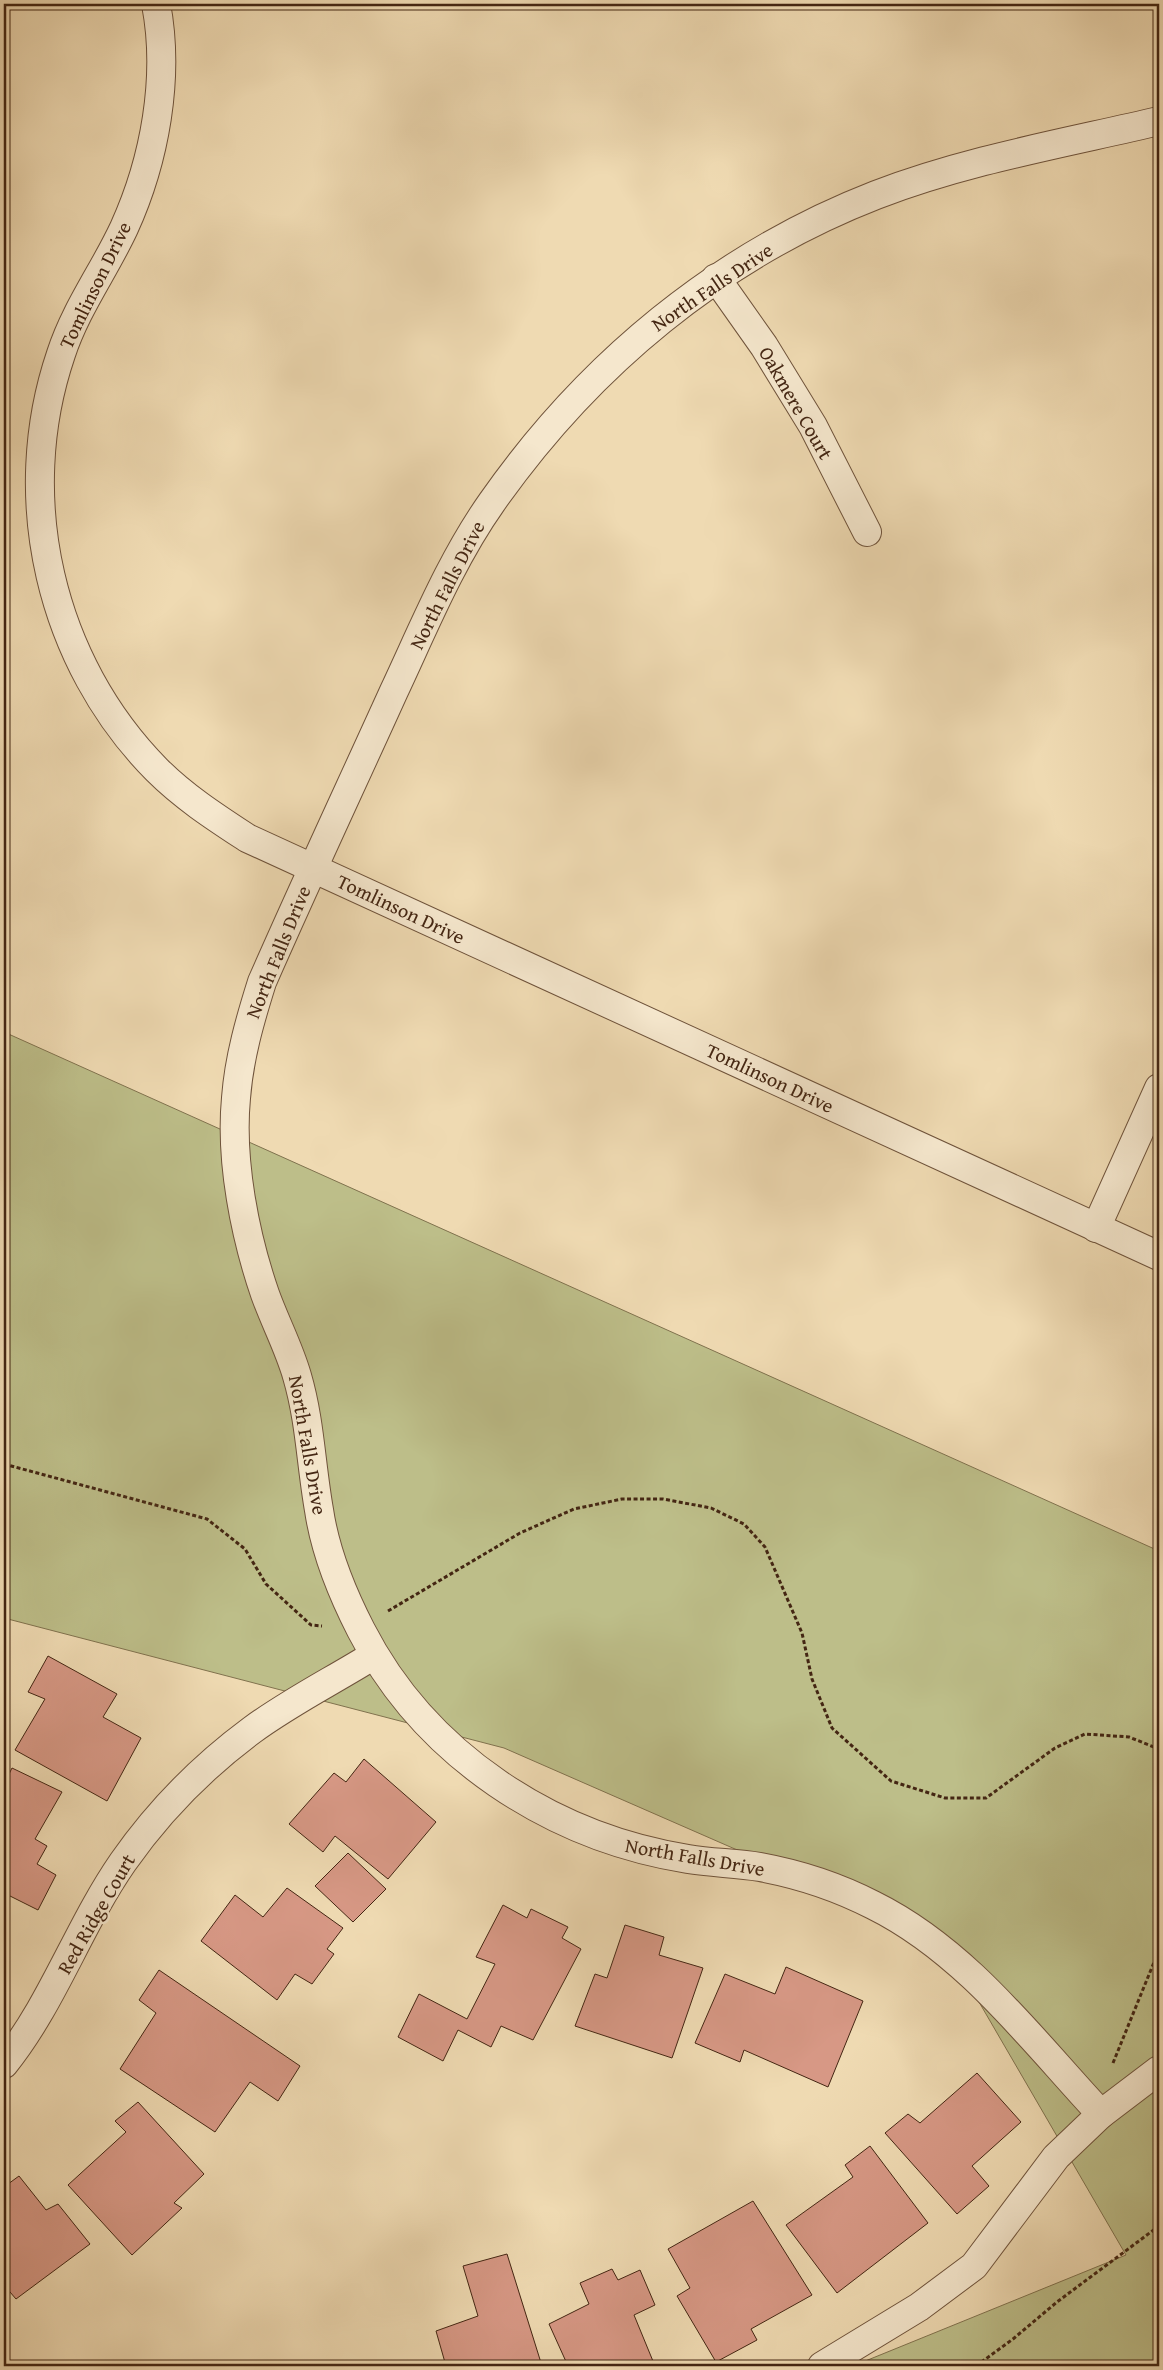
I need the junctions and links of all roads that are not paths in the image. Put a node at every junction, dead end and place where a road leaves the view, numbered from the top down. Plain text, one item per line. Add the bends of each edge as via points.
1 (156, 4) edge
2 (1159, 121) edge
3 (716, 278) junction
4 (867, 532) dead end
5 (312, 868) junction
6 (1159, 1088) edge
7 (1096, 1228) junction
8 (1159, 1256) edge
9 (374, 1655) junction
10 (4, 2064) edge
11 (1159, 2070) edge
12 (1100, 2114) junction
13 (822, 2366) edge

1 - 5 street, Tomlinson Drive via 161,69 156,124 143,177 124,228 83,301 64,344 46,408 40,464 40,519 50,576 66,629 89,680 120,727 158,770 199,807 247,838
2 - 3 street, North Falls Drive via 957,169 876,195 798,231
3 - 4 street, Oakmere Court via 764,346 813,426
3 - 5 street, North Falls Drive via 664,315 600,372 542,435 490,504 447,578
5 - 7 street, Tomlinson Drive
5 - 9 street, North Falls Drive via 262,982 247,1029 236,1100 237,1168 246,1228 265,1294 297,1374 319,1513 335,1572
6 - 7 street
7 - 8 street, Tomlinson Drive
9 - 10 street, Red Ridge Court via 253,1730 202,1771 163,1811 123,1862 98,1902 40,2013
9 - 12 street, North Falls Drive via 414,1710 457,1753 505,1790 565,1823 622,1844 688,1859 760,1867 815,1881 874,1905 928,1938 977,1979
11 - 12 street
12 - 13 street via 1056,2157 974,2266 919,2307

